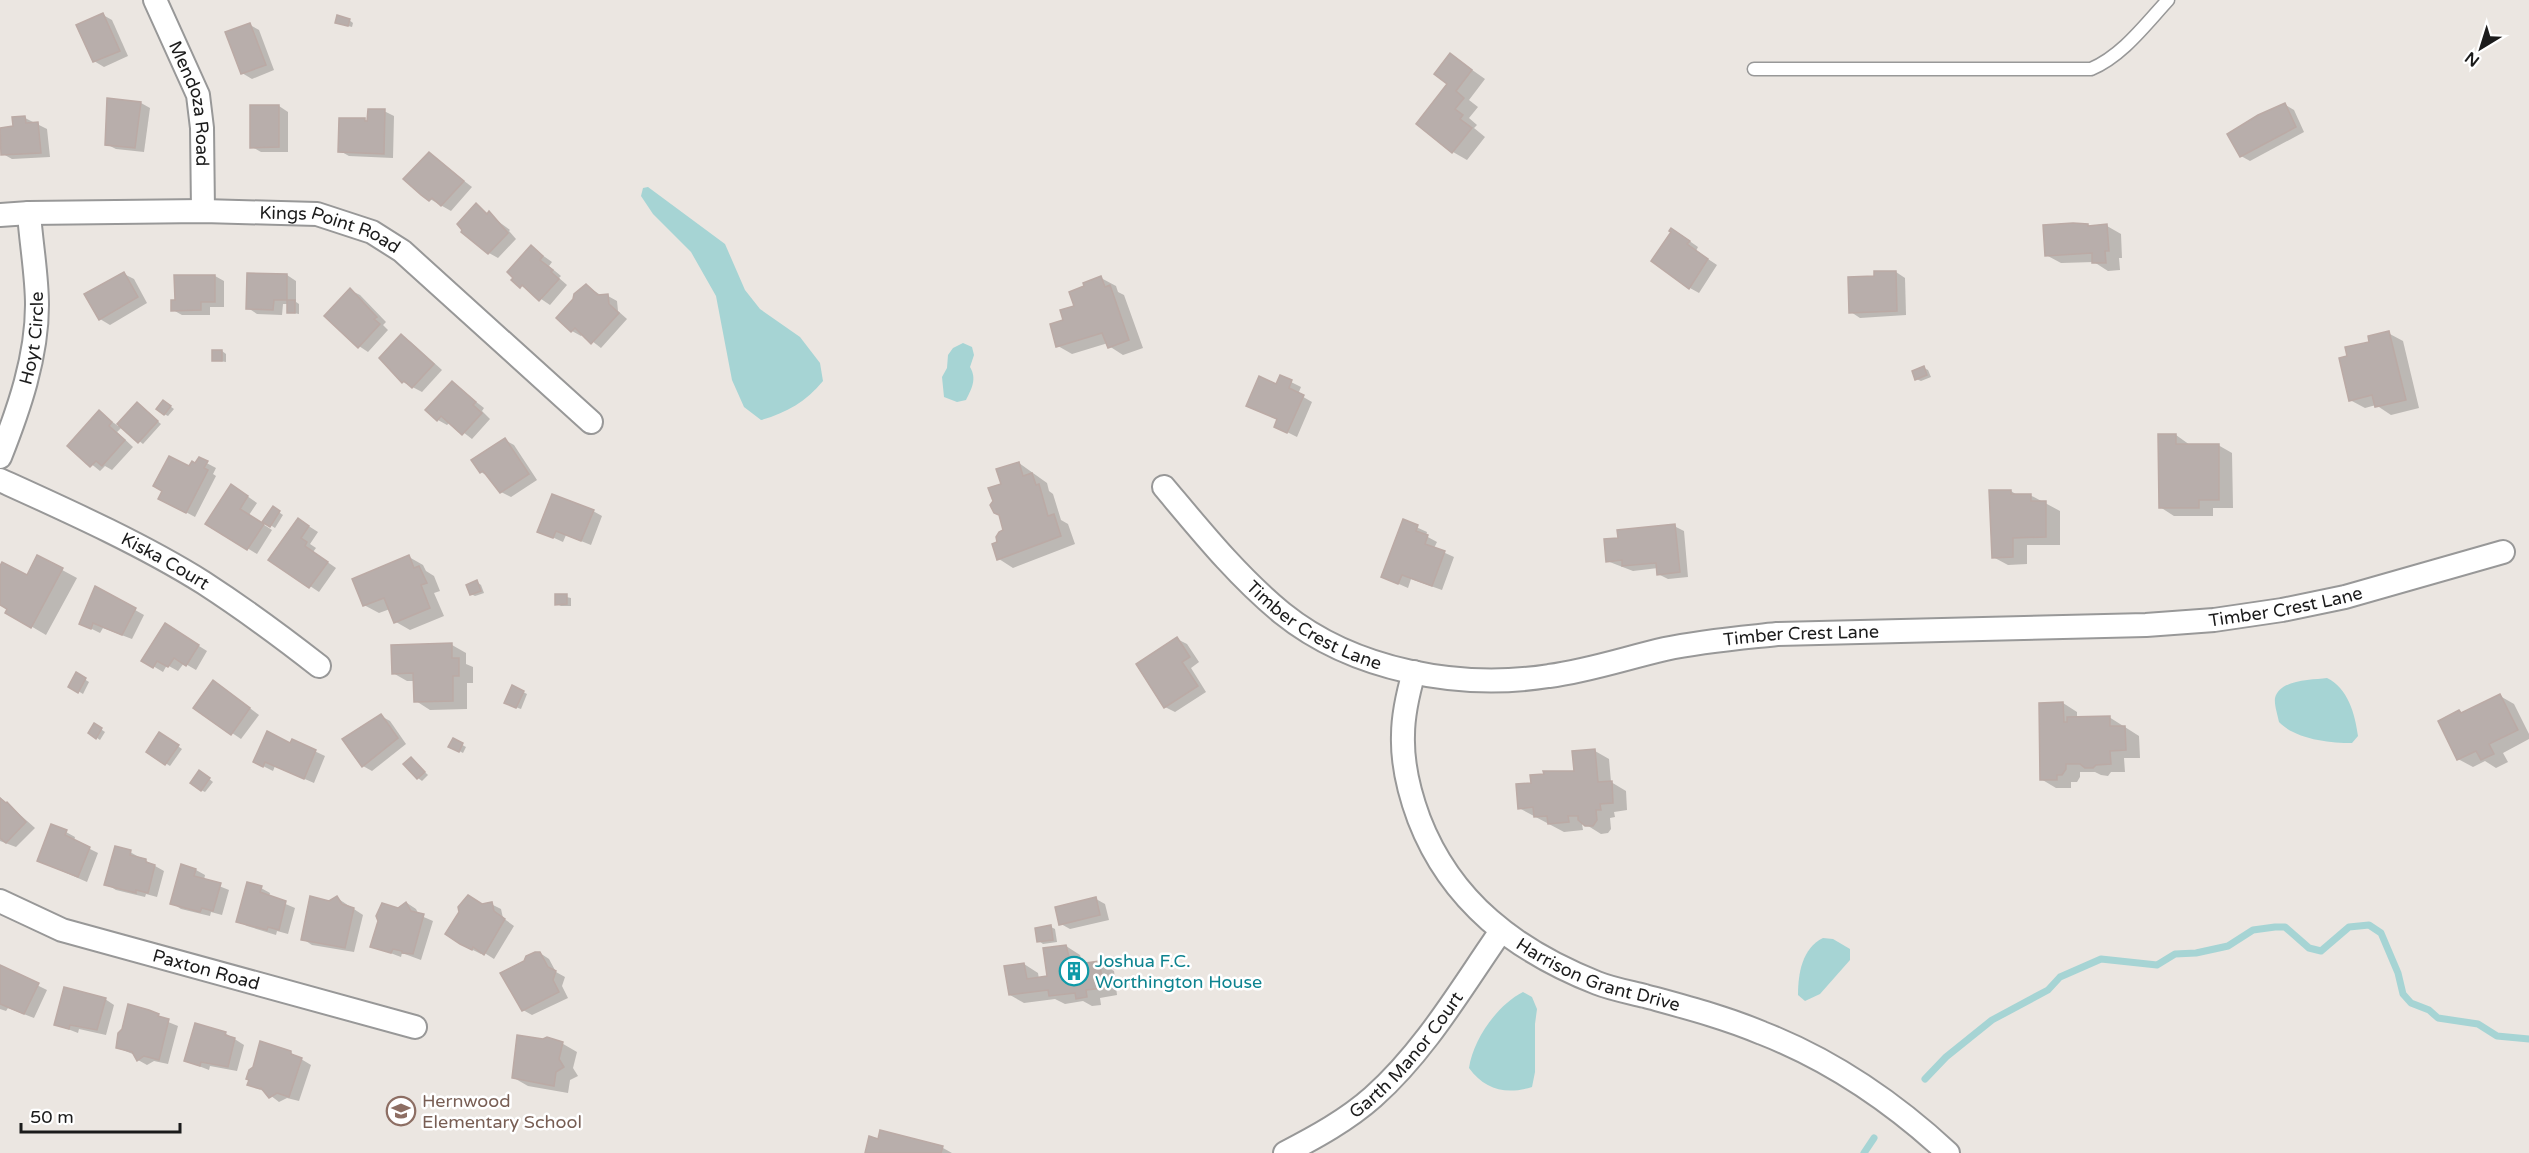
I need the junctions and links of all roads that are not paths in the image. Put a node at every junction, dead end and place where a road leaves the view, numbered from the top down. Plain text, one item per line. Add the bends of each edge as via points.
1 (156, 0) edge
2 (2168, 0) edge
3 (1754, 69) dead end
4 (203, 211) junction
5 (29, 213) junction
6 (0, 215) edge
7 (591, 422) dead end
8 (0, 457) edge
9 (0, 480) edge
10 (1164, 487) dead end
11 (2504, 552) dead end
12 (319, 666) dead end
13 (1414, 672) junction
14 (0, 901) edge
15 (1501, 931) junction
16 (415, 1027) dead end
17 (1285, 1153) edge
18 (1948, 1153) edge

1 - 4 street, Mendoza Road via 198,95
2 - 3 lane via 2122,49 2091,69
4 - 5 street, Kings Point Road
4 - 7 street, Kings Point Road via 317,214 372,231 402,250
5 - 6 street, Kings Point Road
5 - 8 street, Hoyt Circle via 37,305 33,348
9 - 12 street, Kiska Court via 56,505 202,583
10 - 13 street, Timber Crest Lane via 1244,579 1284,614 1325,640 1365,658
11 - 13 street, Timber Crest Lane via 2345,597 2214,620 1777,634 1722,639 1550,676 1505,681 1458,680
13 - 15 street, Harrison Grant Drive via 1403,735 1414,804 1428,842 1449,877
14 - 16 street, Paxton Road via 62,930
15 - 17 street, Garth Manor Court via 1418,1049 1386,1084 1337,1123
15 - 18 street, Harrison Grant Drive via 1544,959 1600,984 1713,1015 1824,1062 1879,1096

